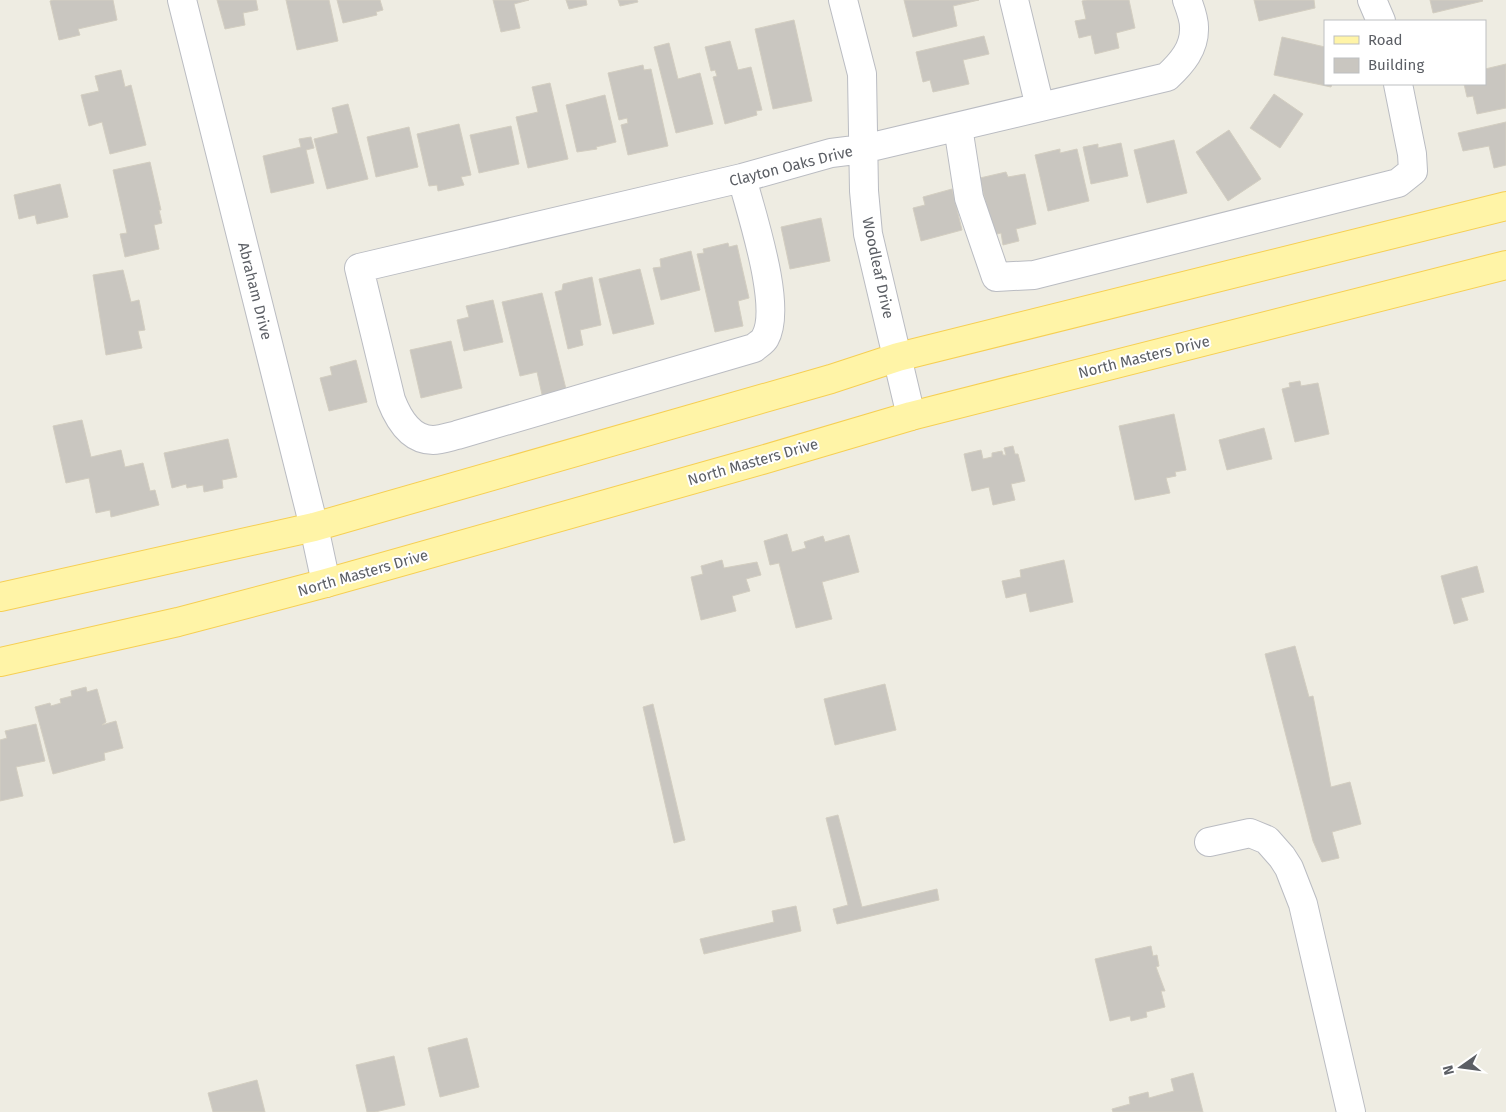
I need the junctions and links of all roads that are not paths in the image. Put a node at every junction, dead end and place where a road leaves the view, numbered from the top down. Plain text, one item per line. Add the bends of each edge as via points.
1 (182, 0) edge
2 (843, 0) edge
3 (1014, 0) edge
4 (1187, 0) edge
5 (1372, 0) edge
6 (1381, 20) edge
7 (1398, 85) edge
8 (1040, 107) junction
9 (958, 127) junction
10 (863, 149) junction
11 (742, 178) junction
12 (1506, 206) edge
13 (1506, 265) edge
14 (898, 357) junction
15 (911, 416) junction
16 (314, 527) junction
17 (326, 583) junction
18 (0, 597) edge
19 (0, 662) edge
20 (1209, 842) dead end
21 (1351, 1112) edge

1 - 16 street, Abraham Drive
2 - 10 street, Woodleaf Drive via 862,74
3 - 8 street
4 - 8 street, Clayton Oaks Drive via 1194,26 1191,49 1167,77
5 - 6 street
7 - 9 street via 1413,170 1398,183 1034,275 996,277 969,198
8 - 9 street, Clayton Oaks Drive
9 - 10 street, Clayton Oaks Drive
10 - 11 street, Clayton Oaks Drive via 831,153
10 - 14 street, Woodleaf Drive via 868,234
11 - 11 street, Clayton Oaks Drive via 359,268 398,419 408,429 432,440 754,348 765,340 771,322 768,280
12 - 14 main road
13 - 15 main road, North Masters Drive
14 - 15 street, Woodleaf Drive
14 - 16 main road
15 - 17 main road, North Masters Drive
16 - 17 street, Abraham Drive
16 - 18 main road
17 - 19 main road, North Masters Drive via 178,622
20 - 21 street via 1250,832 1267,840 1289,868 1303,904

